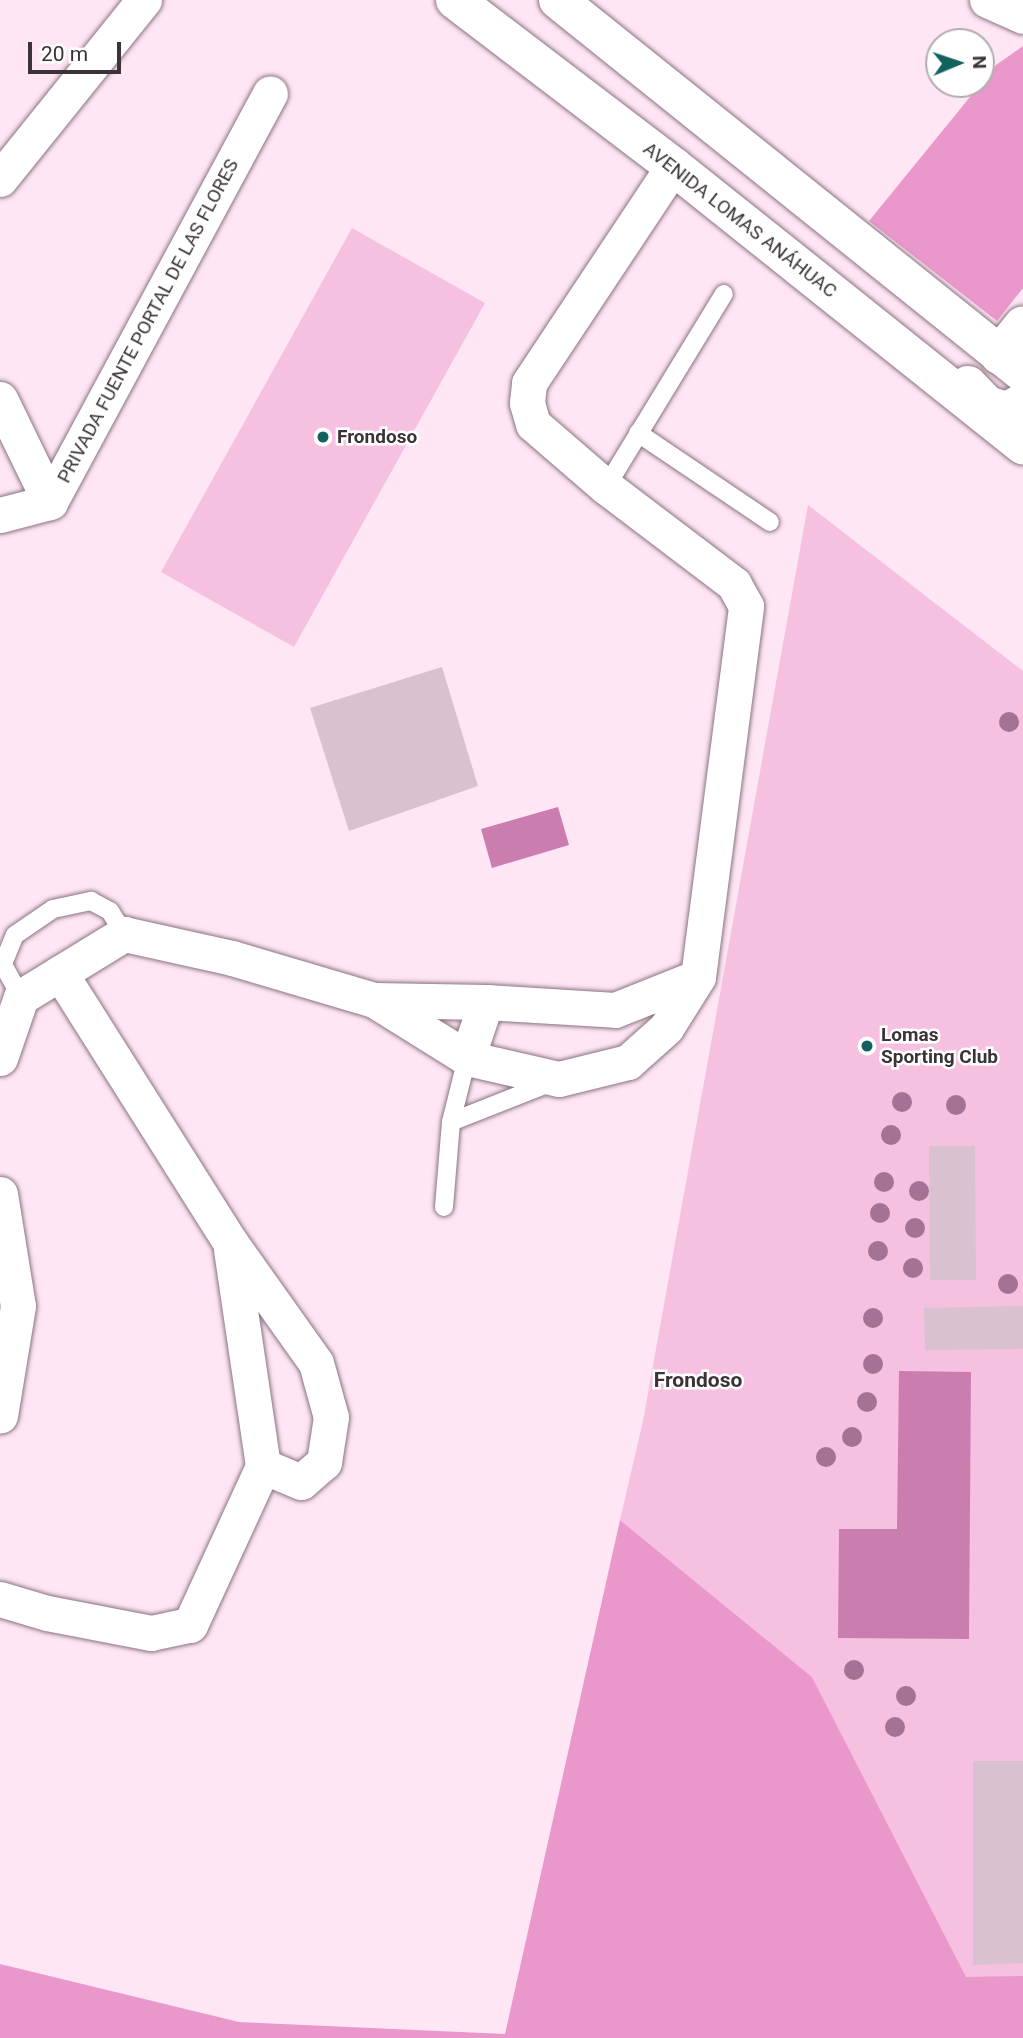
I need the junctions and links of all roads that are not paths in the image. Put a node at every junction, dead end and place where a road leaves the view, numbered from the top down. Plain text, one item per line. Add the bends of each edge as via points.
1 (144, 0) edge
2 (455, 0) edge
3 (558, 0) edge
4 (987, 0) edge
5 (1023, 16) edge
6 (270, 94) dead end
7 (673, 166) junction
8 (0, 180) edge
9 (724, 294) dead end
10 (1023, 325) edge
11 (1011, 364) edge
12 (921, 365) junction
13 (0, 399) edge
14 (1023, 402) edge
15 (638, 433) junction
16 (1023, 445) edge
17 (606, 487) junction
18 (50, 502) junction
19 (0, 515) edge
20 (770, 522) dead end
21 (124, 934) junction
22 (60, 973) junction
23 (698, 977) junction
24 (21, 997) junction
25 (374, 1000) junction
26 (486, 1002) junction
27 (615, 1010) junction
28 (0, 1058) edge
29 (467, 1058) junction
30 (628, 1062) junction
31 (559, 1080) junction
32 (451, 1122) junction
33 (0, 1194) edge
34 (444, 1207) dead end
35 (230, 1242) junction
36 (0, 1416) edge
37 (263, 1466) junction
38 (0, 1599) edge

1 - 8 street
2 - 7 main road, AVENIDA LOMAS ANÁHUAC
3 - 11 main road
4 - 5 street
6 - 18 street, PRIVADA FUENTE PORTAL DE LAS FLORES
7 - 12 main road, AVENIDA LOMAS ANÁHUAC
7 - 17 street via 529,383 527,403 534,425
9 - 15 lane
10 - 11 main road
12 - 14 main road via 933,359 945,362 987,405 1007,411
12 - 16 main road, AVENIDA LOMAS ANÁHUAC
13 - 18 street
15 - 17 lane
15 - 20 lane
17 - 23 street via 734,584 746,606
18 - 19 street, PRIVADA FUENTE PORTAL DE LAS FLORES
21 - 22 street
21 - 24 lane via 110,911 91,901 54,909 15,935 3,964
21 - 25 street via 232,958
22 - 24 street
22 - 35 street
23 - 27 street
23 - 30 street via 666,1028
24 - 28 street
25 - 26 street
25 - 29 street
26 - 27 street
26 - 29 street
27 - 30 street
29 - 31 street
29 - 32 lane
30 - 31 street
31 - 32 lane
32 - 34 lane
33 - 36 street via 18,1306
35 - 37 street
35 - 37 street via 316,1363 331,1417 324,1462 301,1482
37 - 38 street via 190,1625 152,1633

